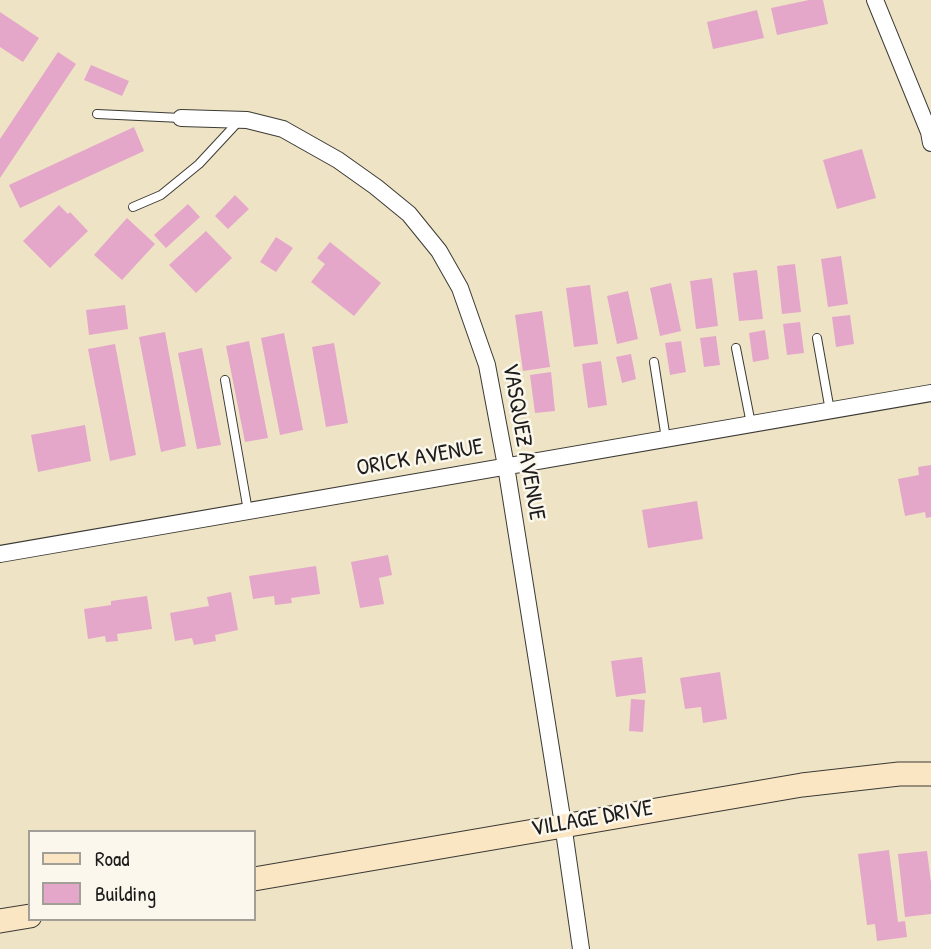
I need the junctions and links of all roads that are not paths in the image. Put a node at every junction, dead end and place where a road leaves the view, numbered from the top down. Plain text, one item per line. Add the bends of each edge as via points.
1 (875, 0) edge
2 (97, 114) dead end
3 (181, 118) joint
4 (240, 120) junction
5 (931, 142) edge
6 (133, 207) dead end
7 (817, 338) dead end
8 (736, 348) dead end
9 (654, 362) dead end
10 (225, 380) dead end
11 (931, 393) edge
12 (830, 411) junction
13 (751, 424) junction
14 (666, 439) junction
15 (506, 466) junction
16 (248, 511) junction
17 (0, 554) edge
18 (931, 774) edge
19 (564, 824) junction
20 (256, 878) edge
21 (28, 916) edge
22 (0, 920) edge
23 (581, 949) edge

1 - 5 street
2 - 3 lane
3 - 4 street, VASQUEZ AVENUE
4 - 6 lane via 199,164 161,195
4 - 15 street, VASQUEZ AVENUE via 283,129 338,160 409,214 439,251 477,331
7 - 12 lane
8 - 13 lane
9 - 14 lane
10 - 16 lane
11 - 12 street, ORICK AVENUE
12 - 13 street, ORICK AVENUE
13 - 14 street, ORICK AVENUE
14 - 15 street, ORICK AVENUE
15 - 16 street, ORICK AVENUE
15 - 19 street, VASQUEZ AVENUE
16 - 17 street, ORICK AVENUE
18 - 19 main road, VILLAGE DRIVE via 803,785
19 - 20 main road, VILLAGE DRIVE
19 - 23 street, VASQUEZ AVENUE
21 - 22 main road

